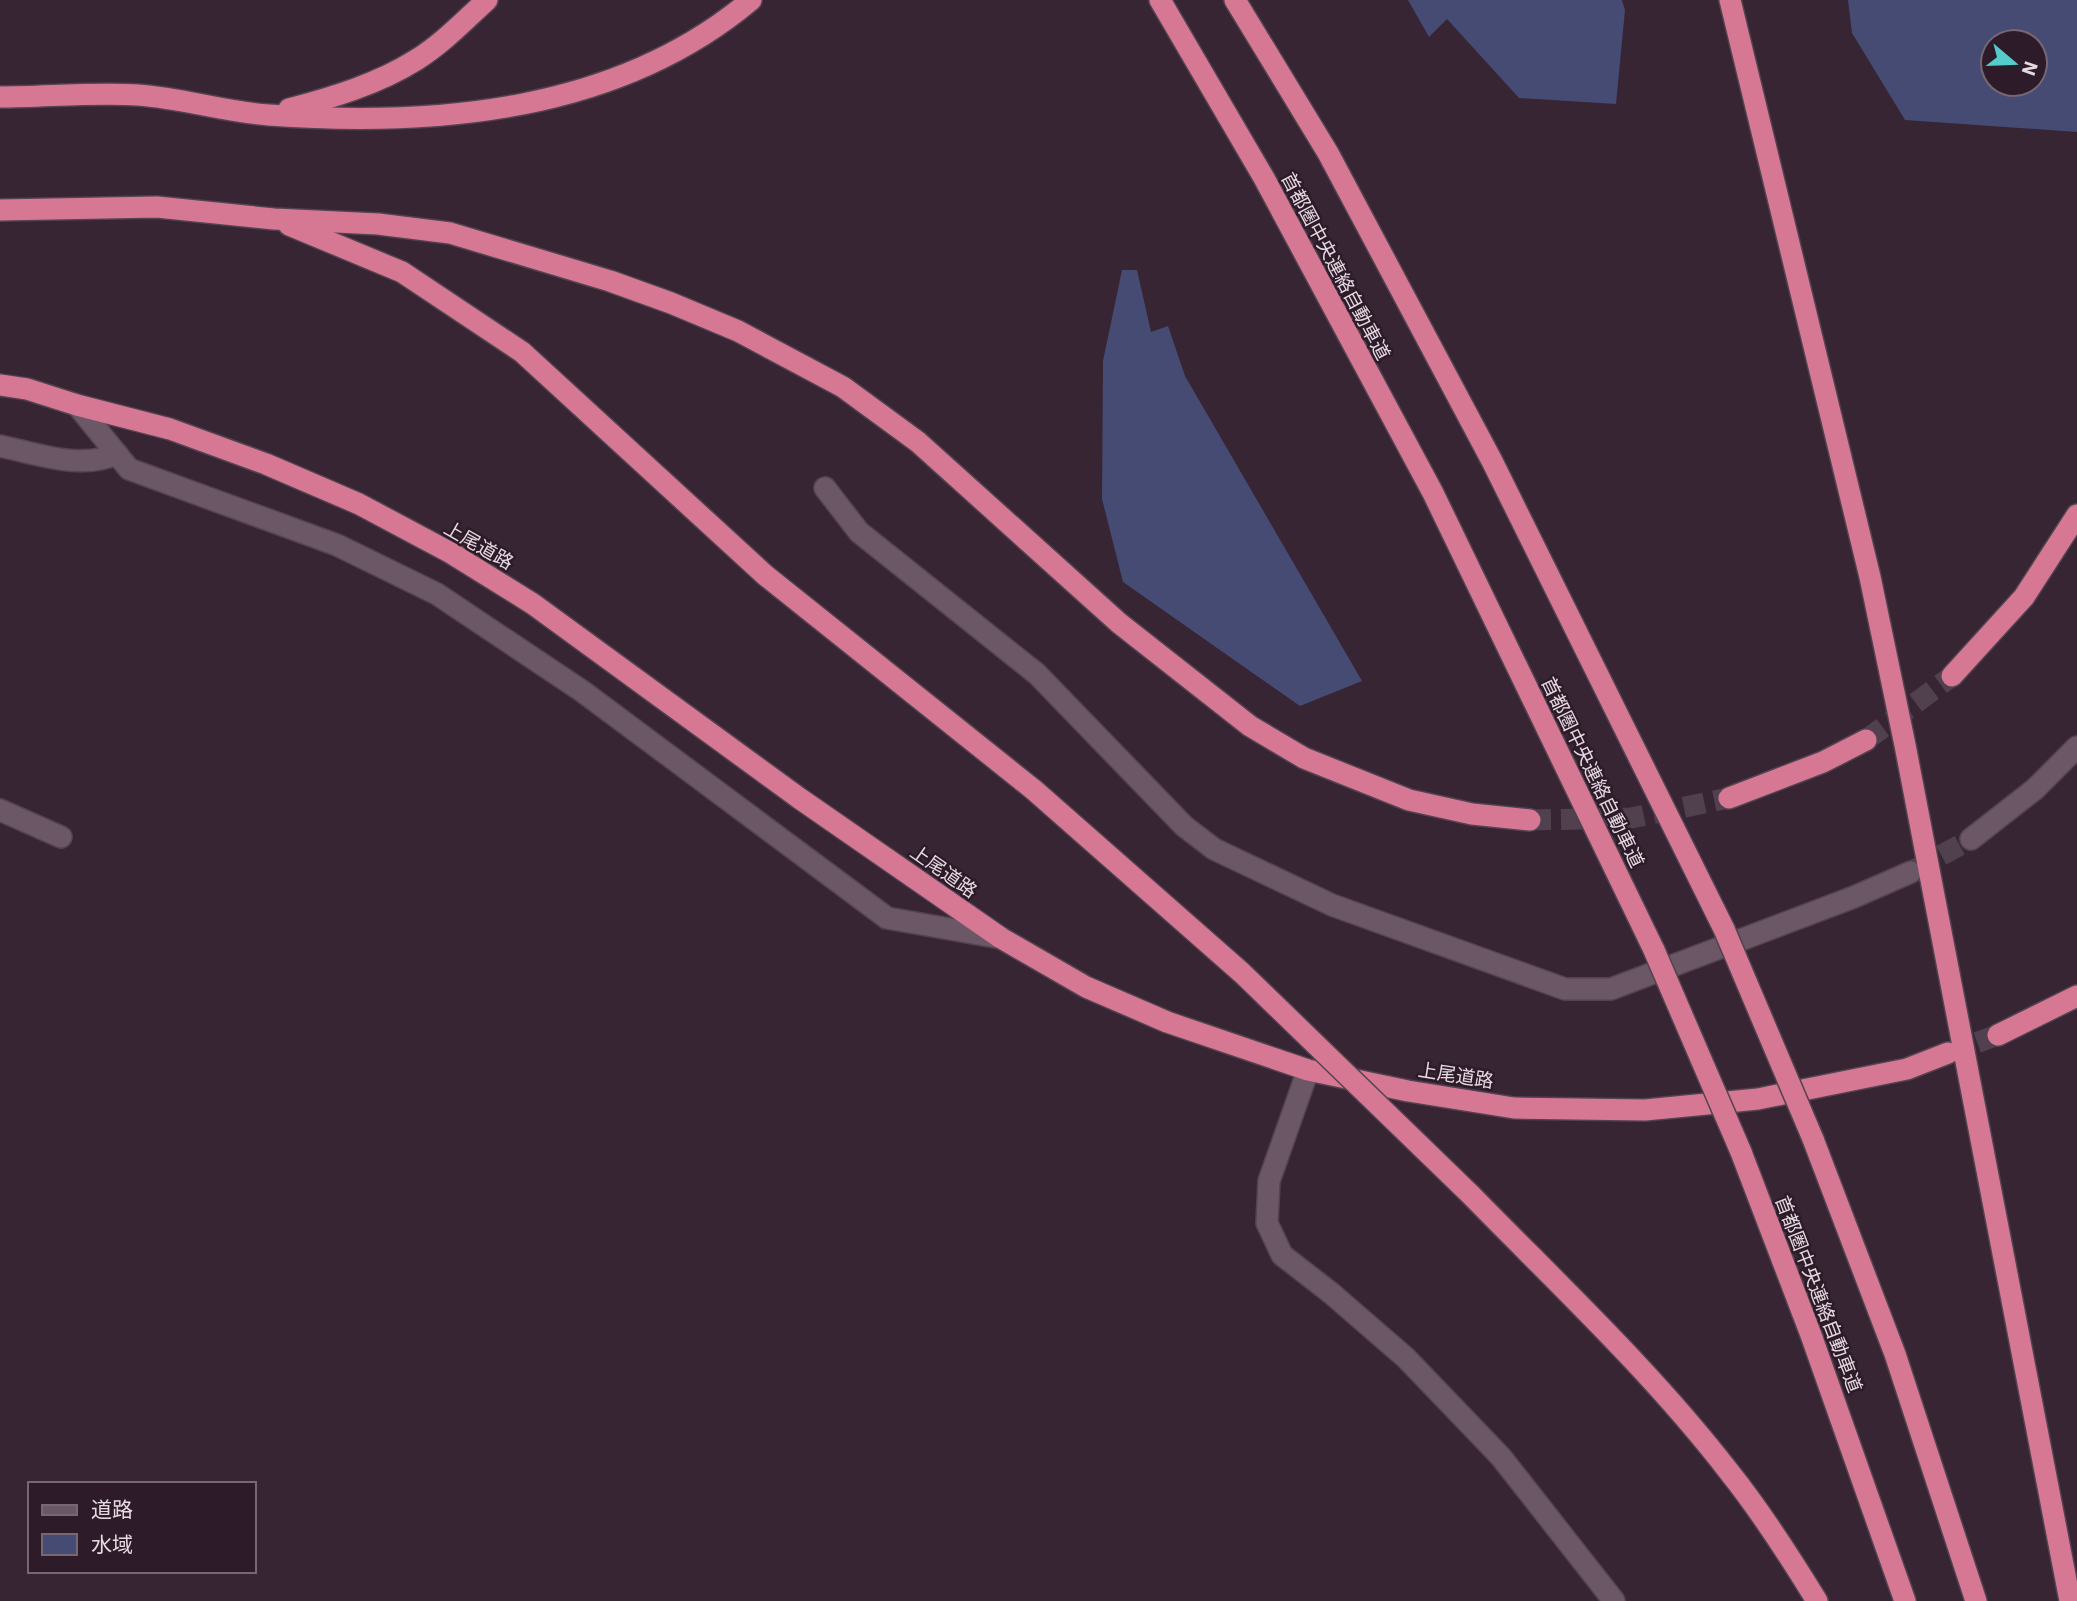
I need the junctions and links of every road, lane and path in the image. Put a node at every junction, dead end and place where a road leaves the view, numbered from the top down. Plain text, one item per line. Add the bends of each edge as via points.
1 (486, 0) edge
2 (751, 0) edge
3 (1160, 0) edge
4 (1235, 0) edge
5 (1730, 0) edge
6 (0, 97) edge
7 (266, 115) junction
8 (0, 210) edge
9 (274, 219) junction
10 (0, 385) edge
11 (77, 405) junction
12 (0, 446) edge
13 (117, 454) junction
14 (825, 488) dead end
15 (2077, 515) edge
16 (1952, 676) tunnel mouth
17 (1866, 740) tunnel mouth
18 (2077, 747) edge
19 (1729, 798) tunnel mouth
20 (0, 810) edge
21 (1531, 820) tunnel mouth
22 (61, 837) dead end
23 (1971, 839) tunnel mouth
24 (1911, 872) tunnel mouth
25 (1001, 939) junction
26 (2077, 996) edge
27 (1997, 1035) tunnel mouth
28 (1948, 1053) tunnel mouth
29 (1308, 1070) junction
30 (1614, 1601) edge
31 (1817, 1601) edge
32 (1905, 1601) edge
33 (1976, 1601) edge
34 (2070, 1601) edge

1 - 7 highway via 441,42 387,75
2 - 7 highway via 674,54 590,88 541,100 430,118
3 - 32 highway, 首都圏中央連絡自動車道, bridge via 1264,178 1433,493 1654,950 1741,1152
4 - 33 highway, bridge via 1328,153 1479,436 1724,929 1813,1139 1895,1354
5 - 34 highway via 1870,577
6 - 7 highway via 138,95
8 - 9 highway via 157,207
9 - 21 highway via 378,223 450,233 610,281 738,331 843,387 918,442 1119,623 1250,726 1304,758 1409,800 1472,814
9 - 31 highway, bridge via 402,272 522,352 765,575 1034,790 1242,973 1471,1195 1669,1401 1730,1473
10 - 11 highway, 上尾道路
11 - 13 street
11 - 25 highway, 上尾道路 via 170,429 266,464 451,553 533,604
12 - 13 street via 77,462 100,461
13 - 25 street via 129,469 337,545 437,594 582,691 887,918
14 - 24 street via 859,532 1037,674 1184,825 1214,849 1332,905 1565,989 1611,989
15 - 16 highway via 2024,597
17 - 19 highway
18 - 23 street via 2035,789
20 - 22 street
25 - 29 highway, 上尾道路 via 1087,986 1167,1022
26 - 27 highway
28 - 29 highway, 上尾道路 via 1907,1069 1758,1099 1645,1110 1514,1108
29 - 30 street via 1269,1181 1266,1202 1267,1223 1282,1255 1406,1358 1501,1457

